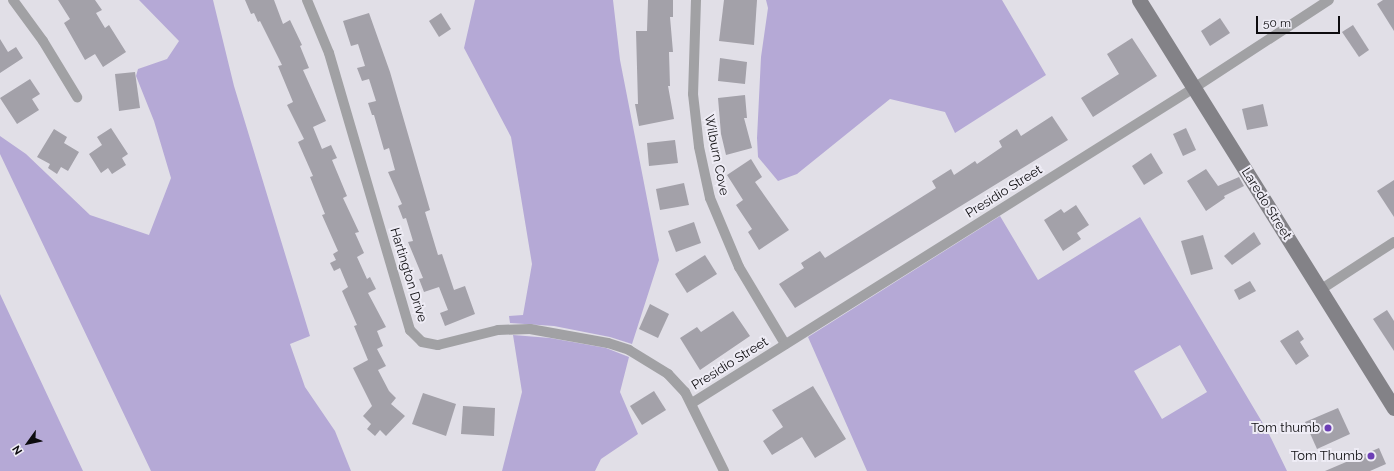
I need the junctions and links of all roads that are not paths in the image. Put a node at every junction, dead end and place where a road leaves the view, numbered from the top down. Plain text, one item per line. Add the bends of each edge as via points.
1 (13, 0) edge
2 (307, 0) edge
3 (696, 0) edge
4 (1138, 0) edge
5 (1329, 0) edge
6 (1194, 88) junction
7 (77, 98) dead end
8 (1394, 242) edge
9 (1320, 290) junction
10 (785, 344) junction
11 (692, 403) junction
12 (1394, 408) edge
13 (724, 471) edge

1 - 7 street via 43,41
2 - 11 street, Hartington Drive via 329,53 410,330 422,342 438,345 498,330 523,329 608,343 629,350 654,364 679,385
3 - 10 street, Wilburn Cove via 693,94 699,148 707,186 739,267
4 - 6 street, Laredo Street
5 - 6 street, Presidio Street
6 - 9 street, Laredo Street
6 - 10 street, Presidio Street
8 - 9 street
9 - 12 street, Laredo Street
10 - 11 street, Presidio Street
11 - 13 street, Hartington Drive

